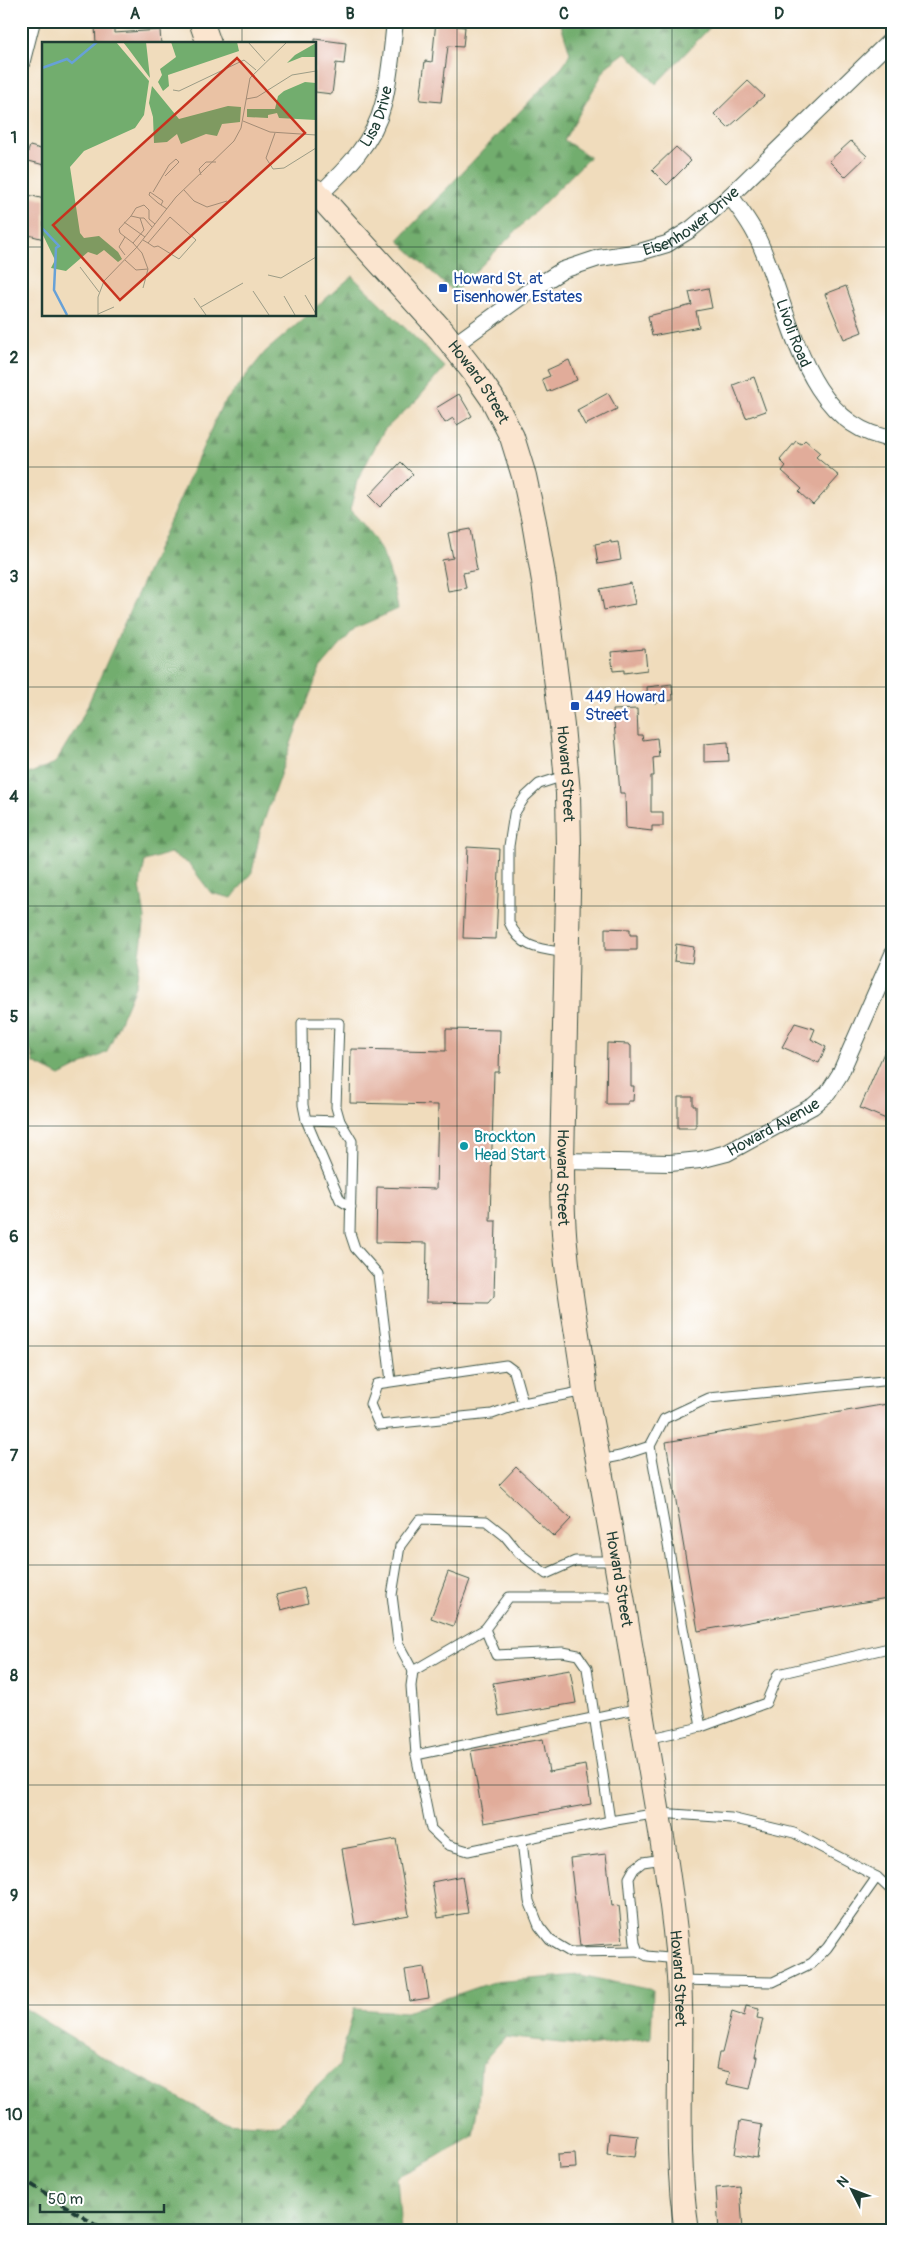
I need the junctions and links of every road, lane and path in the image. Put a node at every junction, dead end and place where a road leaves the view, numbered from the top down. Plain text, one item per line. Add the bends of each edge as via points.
1 (32, 21) edge
2 (201, 21) edge
3 (396, 21) edge
4 (893, 38) edge
5 (208, 42) edge
6 (21, 64) edge
7 (317, 193) edge
8 (730, 196) junction
9 (454, 345) junction
10 (893, 439) edge
11 (567, 775) junction
12 (567, 953) junction
13 (893, 954) edge
14 (306, 1120) junction
15 (340, 1121) junction
16 (562, 1161) junction
17 (351, 1207) junction
18 (893, 1380) edge
19 (391, 1381) junction
20 (585, 1391) junction
21 (523, 1403) junction
22 (650, 1446) junction
23 (598, 1460) junction
24 (616, 1561) junction
25 (622, 1597) junction
26 (485, 1630) junction
27 (893, 1646) edge
28 (413, 1671) junction
29 (640, 1708) junction
30 (594, 1717) junction
31 (701, 1728) junction
32 (646, 1739) junction
33 (416, 1756) junction
34 (659, 1813) junction
35 (610, 1821) junction
36 (522, 1841) junction
37 (666, 1859) junction
38 (877, 1876) junction
39 (893, 1892) edge
40 (638, 1951) junction
41 (678, 1969) junction
42 (687, 2231) edge

1 - 6 street
2 - 5 main road
3 - 7 street, Lisa Drive via 383,106 376,124 352,161
4 - 8 street, Eisenhower Drive
7 - 9 main road, Howard Street
8 - 9 street, Eisenhower Drive via 691,229 667,244 599,258 563,270
8 - 10 street, Livoli Road via 758,238 806,365 824,396 839,414 859,428
9 - 11 main road, Howard Street via 492,398 512,437 524,476 544,581
11 - 12 main road, Howard Street
11 - 12 lane via 539,784 525,797 514,814 509,846 509,922 513,931 523,942 537,948
12 - 16 main road, Howard Street
13 - 16 street, Howard Avenue via 840,1074 828,1093 813,1106 727,1153 700,1160 670,1163
14 - 15 lane
14 - 15 lane via 302,1023 339,1023 336,1107
14 - 17 lane via 340,1200
15 - 17 lane via 352,1141
16 - 20 main road, Howard Street via 566,1255
17 - 19 lane via 350,1233 355,1248 378,1274
18 - 22 lane via 709,1398 664,1419
19 - 21 lane via 506,1365 514,1371
19 - 21 lane via 376,1384 370,1404 378,1425 492,1414
20 - 21 lane
20 - 23 main road, Howard Street
22 - 23 lane
22 - 31 lane
23 - 24 main road, Howard Street
24 - 25 main road, Howard Street
24 - 28 lane via 575,1561 546,1574 486,1521 420,1518 400,1546 392,1595 398,1643
25 - 26 lane via 509,1597
25 - 29 main road, Howard Street
26 - 28 lane
26 - 30 lane via 496,1655 563,1652 578,1655 587,1668
27 - 31 lane via 778,1674 766,1704
28 - 33 lane
29 - 30 lane
29 - 32 main road, Howard Street
30 - 33 lane
30 - 35 lane
31 - 32 lane
32 - 34 main road, Howard Street
33 - 36 lane via 431,1829 448,1845 468,1851
34 - 35 lane
34 - 37 main road, Howard Street
34 - 38 lane via 731,1818 794,1833
35 - 36 lane
36 - 40 lane via 529,1901 539,1926 550,1940 570,1952
37 - 40 lane via 643,1862 629,1878
37 - 41 main road, Howard Street
38 - 39 lane
38 - 41 lane via 827,1948 812,1963 773,1982
40 - 41 lane
41 - 42 main road, Howard Street via 679,2157

